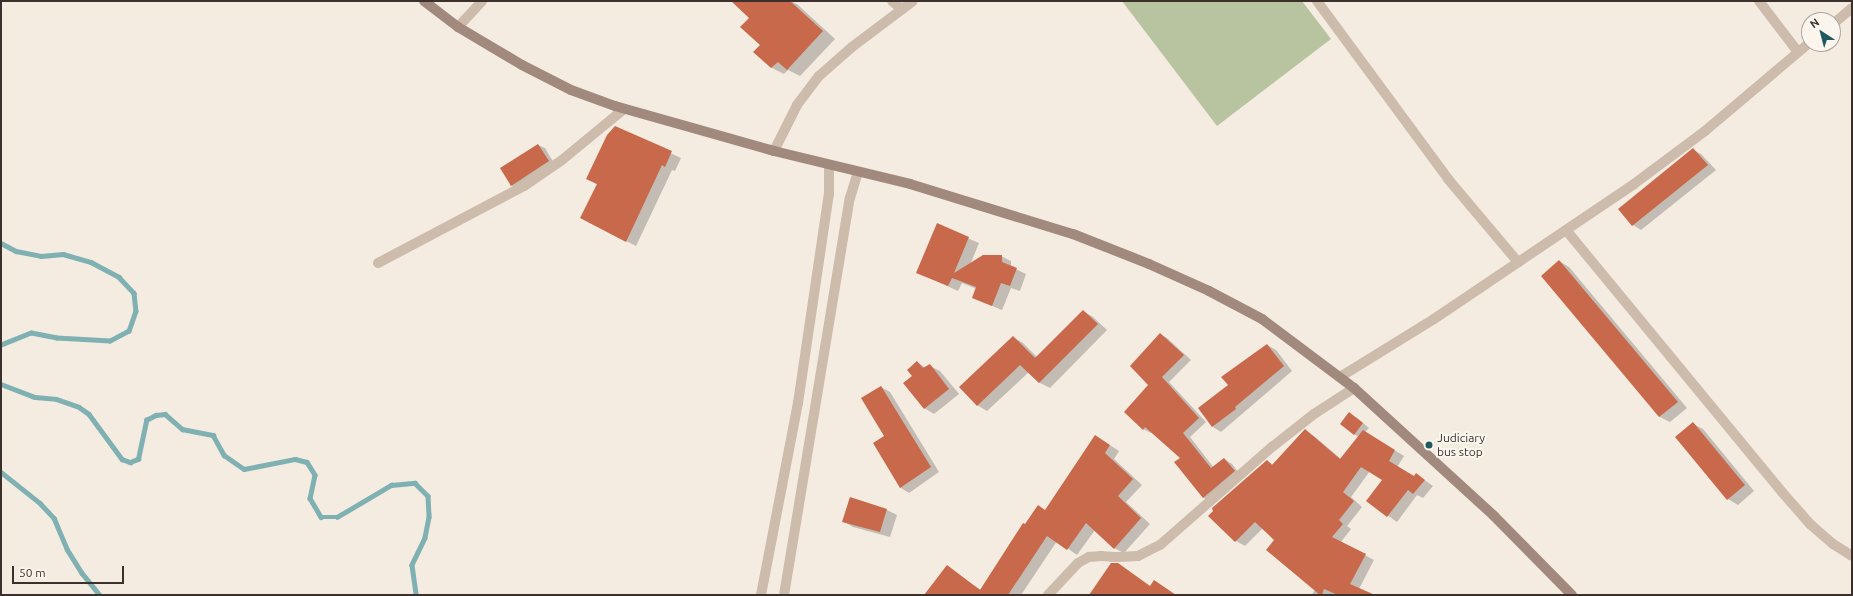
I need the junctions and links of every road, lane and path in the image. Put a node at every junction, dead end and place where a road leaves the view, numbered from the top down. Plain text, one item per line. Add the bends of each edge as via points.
1 (424, 1) edge
2 (482, 1) edge
3 (892, 1) edge
4 (912, 1) edge
5 (1317, 1) edge
6 (1759, 1) edge
7 (1852, 8) edge
8 (902, 9) junction
9 (1841, 17) edge
10 (458, 27) junction
11 (1801, 50) edge
12 (1798, 52) junction
13 (624, 109) junction
14 (774, 151) junction
15 (829, 165) junction
16 (858, 172) junction
17 (1566, 230) junction
18 (1518, 262) junction
19 (378, 263) dead end
20 (1340, 377) junction
21 (1354, 388) junction
22 (1852, 556) edge
23 (761, 595) edge
24 (784, 595) edge
25 (1048, 595) edge
26 (1572, 595) edge

1 - 10 main road
2 - 10 street
3 - 8 street
4 - 8 street
5 - 18 street via 1448,179
6 - 12 street
7 - 9 street
8 - 14 street via 819,76 797,105
10 - 13 main road via 522,65 571,90
11 - 12 street
12 - 17 street via 1705,130 1634,184
13 - 14 main road
13 - 19 street via 562,160 524,186
14 - 15 main road
15 - 16 main road
15 - 23 street via 829,194 798,403
16 - 20 main road via 910,184 1073,234 1149,264 1262,318
16 - 24 street via 850,198
17 - 18 street
17 - 22 street via 1810,524
18 - 20 street via 1434,319
20 - 21 main road
21 - 25 street via 1314,414 1160,545 1138,556 1089,558 1078,563
21 - 26 main road via 1484,506

